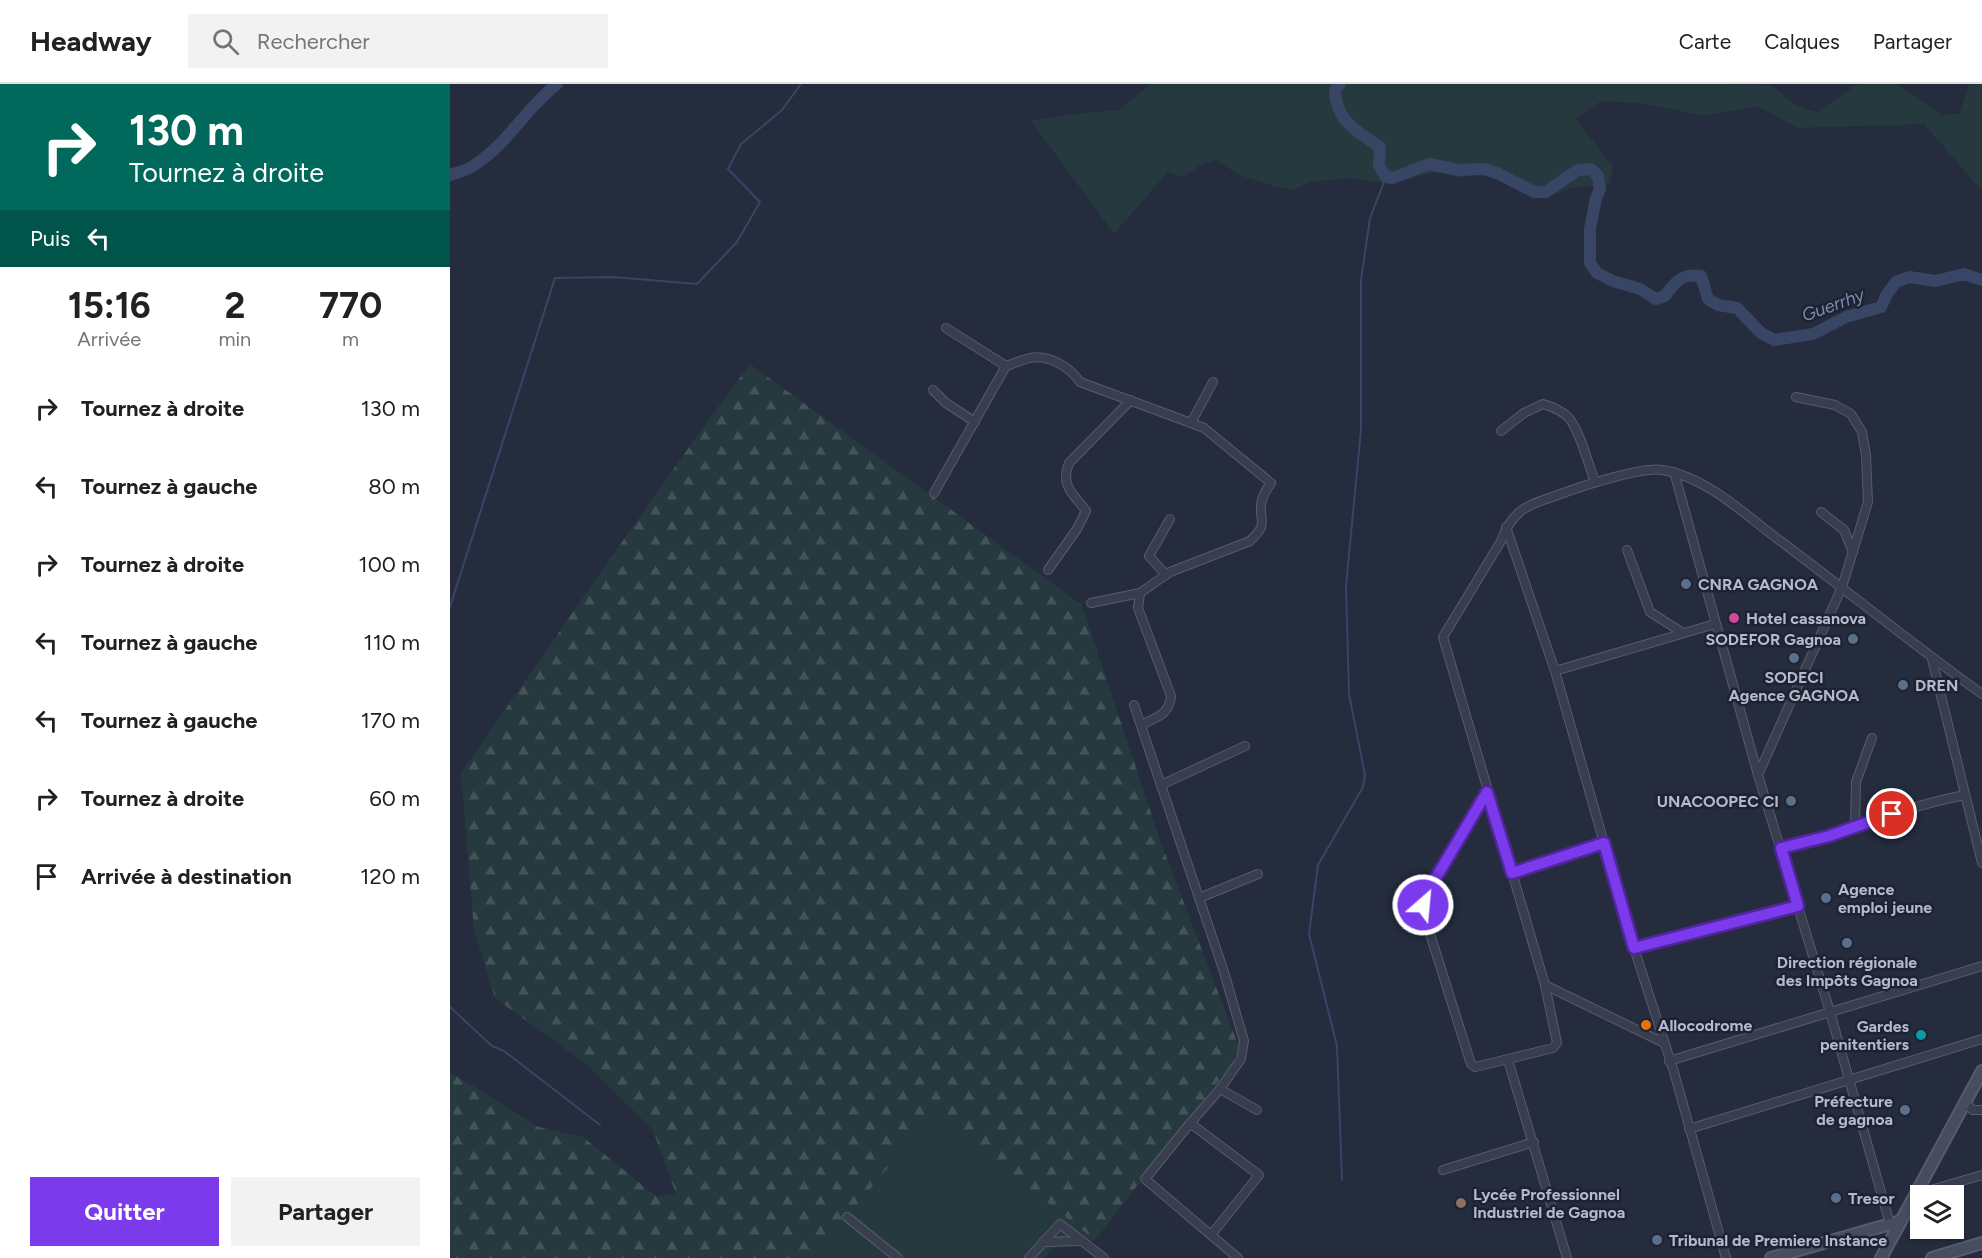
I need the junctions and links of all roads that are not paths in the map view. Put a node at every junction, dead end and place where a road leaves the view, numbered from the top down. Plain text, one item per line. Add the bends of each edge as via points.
1 (946, 328) dead end
2 (1006, 366) junction
3 (1213, 382) dead end
4 (933, 390) dead end
5 (1796, 397) dead end
6 (1131, 400) junction
7 (975, 422) junction
8 (1191, 423) junction
9 (1501, 431) dead end
10 (1674, 472) junction
11 (1595, 483) junction
12 (934, 493) dead end
13 (1821, 512) dead end
14 (1170, 519) dead end
15 (1506, 526) junction
16 (1627, 550) dead end
17 (1853, 552) junction
18 (1048, 570) dead end
19 (1166, 575) junction
20 (1842, 586) junction
21 (1140, 593) junction
22 (1091, 603) dead end
23 (1715, 624) junction
24 (1683, 633) junction
25 (1932, 659) junction
26 (1555, 671) junction
27 (1982, 694) edge
28 (1134, 705) dead end
29 (1141, 725) junction
30 (1872, 738) dead end
31 (1245, 746) dead end
32 (1758, 775) junction
33 (1161, 785) junction
34 (1487, 792) junction
35 (1965, 795) junction
36 (1855, 827) junction
37 (1604, 843) junction
38 (1781, 848) junction
39 (1982, 863) edge
40 (1512, 873) junction
41 (1258, 874) dead end
42 (1199, 898) junction
43 (1798, 906) junction
44 (1634, 948) junction
45 (1982, 966) edge
46 (1545, 986) junction
47 (1830, 1012) junction
48 (1982, 1039) edge
49 (1664, 1043) junction
50 (1508, 1060) junction
51 (1669, 1061) junction
52 (1982, 1071) edge
53 (1849, 1079) junction
54 (1220, 1089) junction
55 (1964, 1103) junction
56 (1257, 1110) dead end
57 (1982, 1110) edge
58 (1190, 1123) junction
59 (1689, 1129) junction
60 (1533, 1142) junction
61 (1443, 1170) dead end
62 (1982, 1175) edge
63 (1922, 1185) edge
64 (1948, 1185) edge
65 (1910, 1206) edge
66 (847, 1217) dead end
67 (1901, 1221) junction
68 (1890, 1224) junction
69 (1211, 1235) junction
70 (1082, 1241) junction
71 (1043, 1242) junction
72 (1982, 1243) edge
73 (1940, 1257) edge
74 (898, 1258) edge
75 (1029, 1258) edge
76 (1104, 1258) edge
77 (1238, 1258) edge
78 (1568, 1258) edge
79 (1726, 1258) edge
80 (1771, 1258) edge
81 (1881, 1258) edge

1 - 2 street
2 - 6 street via 1032,357 1059,362 1074,372 1080,382
2 - 7 street
3 - 8 street
4 - 7 street
5 - 17 street via 1835,405 1851,414 1862,432 1868,502
6 - 8 street
6 - 18 street via 1070,463 1065,475 1068,487 1086,511
7 - 12 street
8 - 19 street via 1204,428 1271,483 1261,507 1260,531 1250,541
9 - 11 street via 1533,408 1543,404 1555,408 1573,425
10 - 11 street via 1648,470
10 - 20 street via 1705,485
10 - 23 street
11 - 15 street via 1518,512
13 - 17 street via 1844,530
14 - 19 street via 1149,556
15 - 26 street
15 - 34 street via 1501,541 1443,637
16 - 24 street via 1650,612
17 - 20 street
19 - 21 street
20 - 25 street
20 - 32 street
21 - 22 street
21 - 29 street via 1138,608 1171,696 1165,713
23 - 24 street
23 - 32 street
24 - 26 street
25 - 27 street
25 - 35 street
26 - 37 street
28 - 29 street
29 - 33 street
30 - 36 street via 1856,782
31 - 33 street
32 - 38 street
33 - 42 street
34 - 40 street
34 - 50 street via 1423,905 1471,1064 1475,1067
35 - 36 street via 1930,802
35 - 39 street
36 - 38 street
37 - 40 street
37 - 44 street
38 - 43 street
40 - 46 street
41 - 42 street
42 - 54 street via 1244,1041 1241,1059
43 - 44 street
43 - 47 street
44 - 49 street
45 - 47 street
46 - 49 street
46 - 50 street via 1556,1046
47 - 51 street
47 - 53 street
48 - 53 street
49 - 51 street
50 - 60 street
51 - 59 street
52 - 55 main road
53 - 59 street
53 - 68 street
54 - 56 street
54 - 58 street
55 - 57 street via 1973,1110
55 - 63 main road
58 - 69 street via 1145,1179
58 - 69 street via 1259,1175
59 - 79 street
60 - 61 street
60 - 78 street
62 - 64 street
65 - 67 main road
66 - 74 street
67 - 68 main road
67 - 81 main road
68 - 80 main road
69 - 77 street
70 - 71 street
70 - 71 street via 1060,1224
70 - 76 street
71 - 75 street
72 - 73 main road

